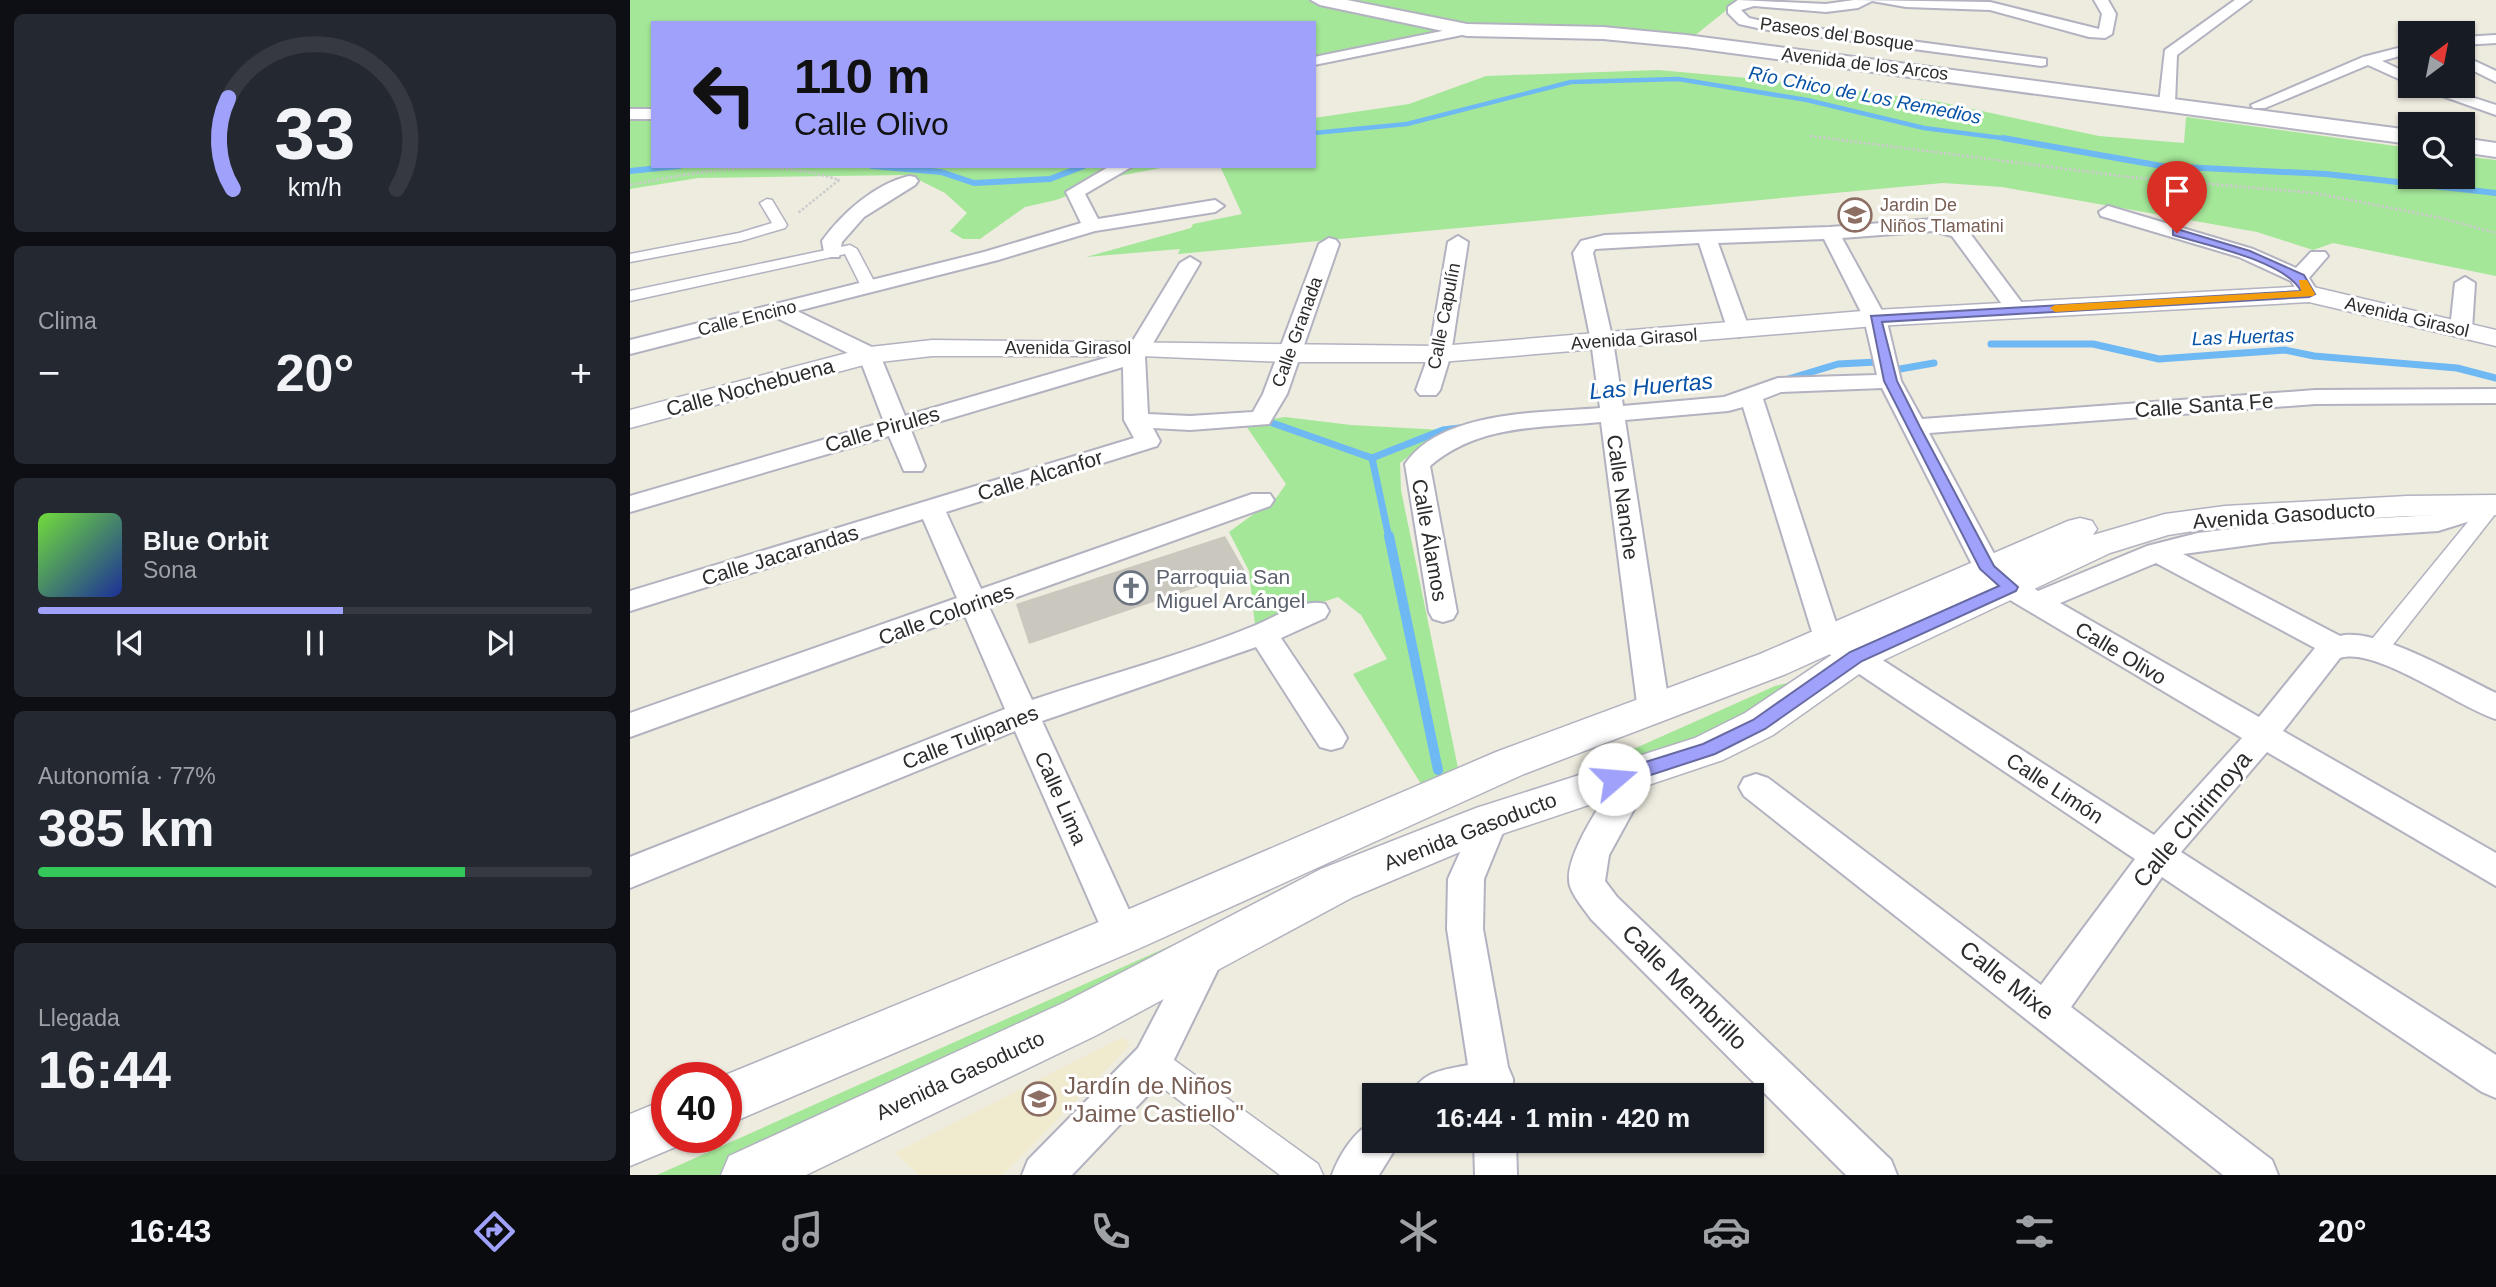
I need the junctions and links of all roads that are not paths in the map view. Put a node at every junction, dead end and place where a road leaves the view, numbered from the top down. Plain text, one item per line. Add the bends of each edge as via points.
1 (1320, 0) edge
2 (1866, 0) edge
3 (1878, 0) edge
4 (2101, 0) edge
5 (2244, 0) edge
6 (1994, 3) edge
7 (1467, 30) junction
8 (2496, 39) edge
9 (2475, 40) edge
10 (2398, 53) edge
11 (2368, 60) junction
12 (1316, 61) edge
13 (2041, 62) dead end
14 (2475, 66) edge
15 (2398, 74) edge
16 (2496, 77) edge
17 (2459, 98) edge
18 (2167, 103) junction
19 (2259, 105) dead end
20 (2496, 110) edge
21 (630, 114) edge
22 (651, 114) edge
23 (2398, 135) edge
24 (2475, 147) edge
25 (2496, 150) edge
26 (1120, 168) edge
27 (909, 181) dead end
28 (767, 203) dead end
29 (1215, 206) dead end
30 (2109, 212) dead end
31 (1092, 226) junction
32 (1830, 233) junction
33 (1707, 239) junction
34 (1458, 242) dead end
35 (1329, 244) dead end
36 (841, 251) junction
37 (746, 254) junction
38 (2318, 256) dead end
39 (630, 258) edge
40 (1191, 263) dead end
41 (2465, 284) dead end
42 (2304, 286) junction
43 (864, 288) junction
44 (630, 296) edge
45 (778, 310) junction
46 (2017, 311) junction
47 (1875, 318) junction
48 (2461, 329) junction
49 (1740, 331) junction
50 (2496, 338) edge
51 (1602, 341) junction
52 (630, 347) edge
53 (1137, 352) junction
54 (1287, 354) junction
55 (1440, 354) junction
56 (870, 355) junction
57 (1888, 371) junction
58 (1428, 390) dead end
59 (1751, 396) junction
60 (2496, 396) edge
61 (1610, 407) junction
62 (630, 419) edge
63 (1261, 419) joint
64 (897, 424) junction
65 (1913, 427) junction
66 (1142, 430) junction
67 (913, 466) dead end
68 (1261, 500) dead end
69 (2495, 501) edge
70 (630, 504) edge
71 (931, 509) junction
72 (2157, 552) junction
73 (2012, 586) junction
74 (630, 601) edge
75 (972, 604) junction
76 (1315, 611) dead end
77 (1443, 612) dead end
78 (1263, 634) junction
79 (1841, 647) junction
80 (2355, 647) junction
81 (2496, 707) edge
82 (1654, 711) junction
83 (1023, 715) junction
84 (630, 725) edge
85 (2262, 736) junction
86 (1331, 738) dead end
87 (1639, 771) junction
88 (1756, 787) dead end
89 (1491, 820) junction
90 (2157, 856) junction
91 (2496, 871) edge
92 (630, 873) edge
93 (1122, 934) junction
94 (1206, 955) junction
95 (2046, 1010) junction
96 (1153, 1062) junction
97 (2496, 1078) edge
98 (1492, 1083) edge
99 (742, 1093) edge
100 (651, 1131) edge
101 (630, 1140) edge
102 (1370, 1153) edge
103 (1495, 1153) edge
104 (748, 1175) edge
105 (1043, 1175) edge
106 (1307, 1175) edge
107 (1353, 1175) edge
108 (1496, 1175) edge
109 (1876, 1175) edge
110 (2257, 1175) edge

1 - 7 main road, Avenida de los Arcos
2 - 13 street, Paseos del Bosque via 1847,8 1754,2 1733,10 1744,21 1762,25
3 - 6 street via 1917,6
4 - 6 street via 2109,14 2105,34 2073,31
5 - 18 street via 2170,53
7 - 12 street
7 - 18 main road, Avenida de los Arcos via 1603,33 1686,41
8 - 9 street
10 - 11 street
11 - 15 street
11 - 19 street
14 - 16 street
17 - 20 street
18 - 23 main road, Avenida de los Arcos
21 - 22 street
24 - 25 main road
26 - 31 street via 1075,191
27 - 36 street via 884,192 849,219 832,241
28 - 37 street via 780,225
29 - 31 street, Calle Encino
30 - 42 street via 2246,253
31 - 43 street, Calle Encino
32 - 33 street
32 - 46 street via 1948,227 1959,232
32 - 47 street
33 - 49 street
33 - 51 street, Calle Nanche via 1588,245 1583,253
34 - 55 street, Calle Capulín
35 - 54 street, Calle Granada
36 - 37 street
36 - 43 street via 868,285
37 - 39 street
37 - 44 street
38 - 42 street
40 - 53 street
41 - 48 street
42 - 46 street, Avenida Girasol
42 - 48 street, Avenida Girasol
43 - 45 street, Calle Encino
45 - 52 street, Calle Encino
45 - 56 street
46 - 47 street, Avenida Girasol
47 - 49 street, Avenida Girasol
47 - 57 street
48 - 50 street, Avenida Girasol
49 - 51 street, Avenida Girasol
51 - 55 street, Avenida Girasol
51 - 61 street, Calle Nanche
53 - 54 street, Avenida Girasol
53 - 56 street, Avenida Girasol via 932,348
53 - 64 street, Calle Pirules
53 - 66 street
54 - 55 street, Avenida Girasol
54 - 63 street, Calle Granada via 1275,394
55 - 58 street, Calle Capulín
56 - 62 street, Calle Nochebuena
56 - 64 street
57 - 59 street via 1779,385
57 - 65 street
59 - 61 street via 1728,404
59 - 79 street
60 - 65 street, Calle Santa Fe via 2315,397
61 - 77 street, Calle Álamos via 1469,429 1446,439 1417,464
61 - 82 street, Calle Nanche
63 - 66 street, Calle Alcanfor
64 - 67 street
64 - 70 street, Calle Pirules
65 - 73 street
66 - 71 street, Calle Alcanfor
68 - 75 street, Calle Colorines
69 - 72 street via 2438,523 2272,533
69 - 73 street, Avenida Gasoducto via 2225,516 2165,525 2098,545
69 - 80 street
71 - 74 street, Calle Jacarandas
71 - 75 street, Calle Lima
72 - 73 street
72 - 80 street
73 - 79 street, Avenida Gasoducto
73 - 85 street, Calle Olivo
75 - 83 street, Calle Lima
75 - 84 street, Calle Colorines
76 - 78 street, Calle Tulipanes
78 - 83 street, Calle Tulipanes
78 - 86 street
79 - 82 street, Avenida Gasoducto via 1773,664
79 - 87 street, Avenida Gasoducto via 1759,724 1709,749
79 - 90 street, Calle Limón
80 - 81 street
80 - 85 street, Calle Chirimoya via 2330,649
82 - 93 street, Avenida Gasoducto via 1510,763
83 - 92 street, Calle Tulipanes
83 - 93 street, Calle Lima
85 - 90 street, Calle Chirimoya
85 - 91 street, Calle Olivo
87 - 89 street, Avenida Gasoducto
87 - 109 street, Calle Membrillo via 1592,852 1587,884 1604,908
88 - 95 street, Calle Mixe
89 - 94 street, Avenida Gasoducto via 1337,883
89 - 98 street via 1466,879 1465,929
90 - 95 street, Calle Chirimoya
90 - 97 street, Calle Limón
93 - 99 street, Avenida Gasoducto
94 - 96 street
94 - 104 street, Avenida Gasoducto
95 - 110 street, Calle Mixe
96 - 105 street
96 - 106 street
100 - 101 street
102 - 107 street
103 - 108 street

